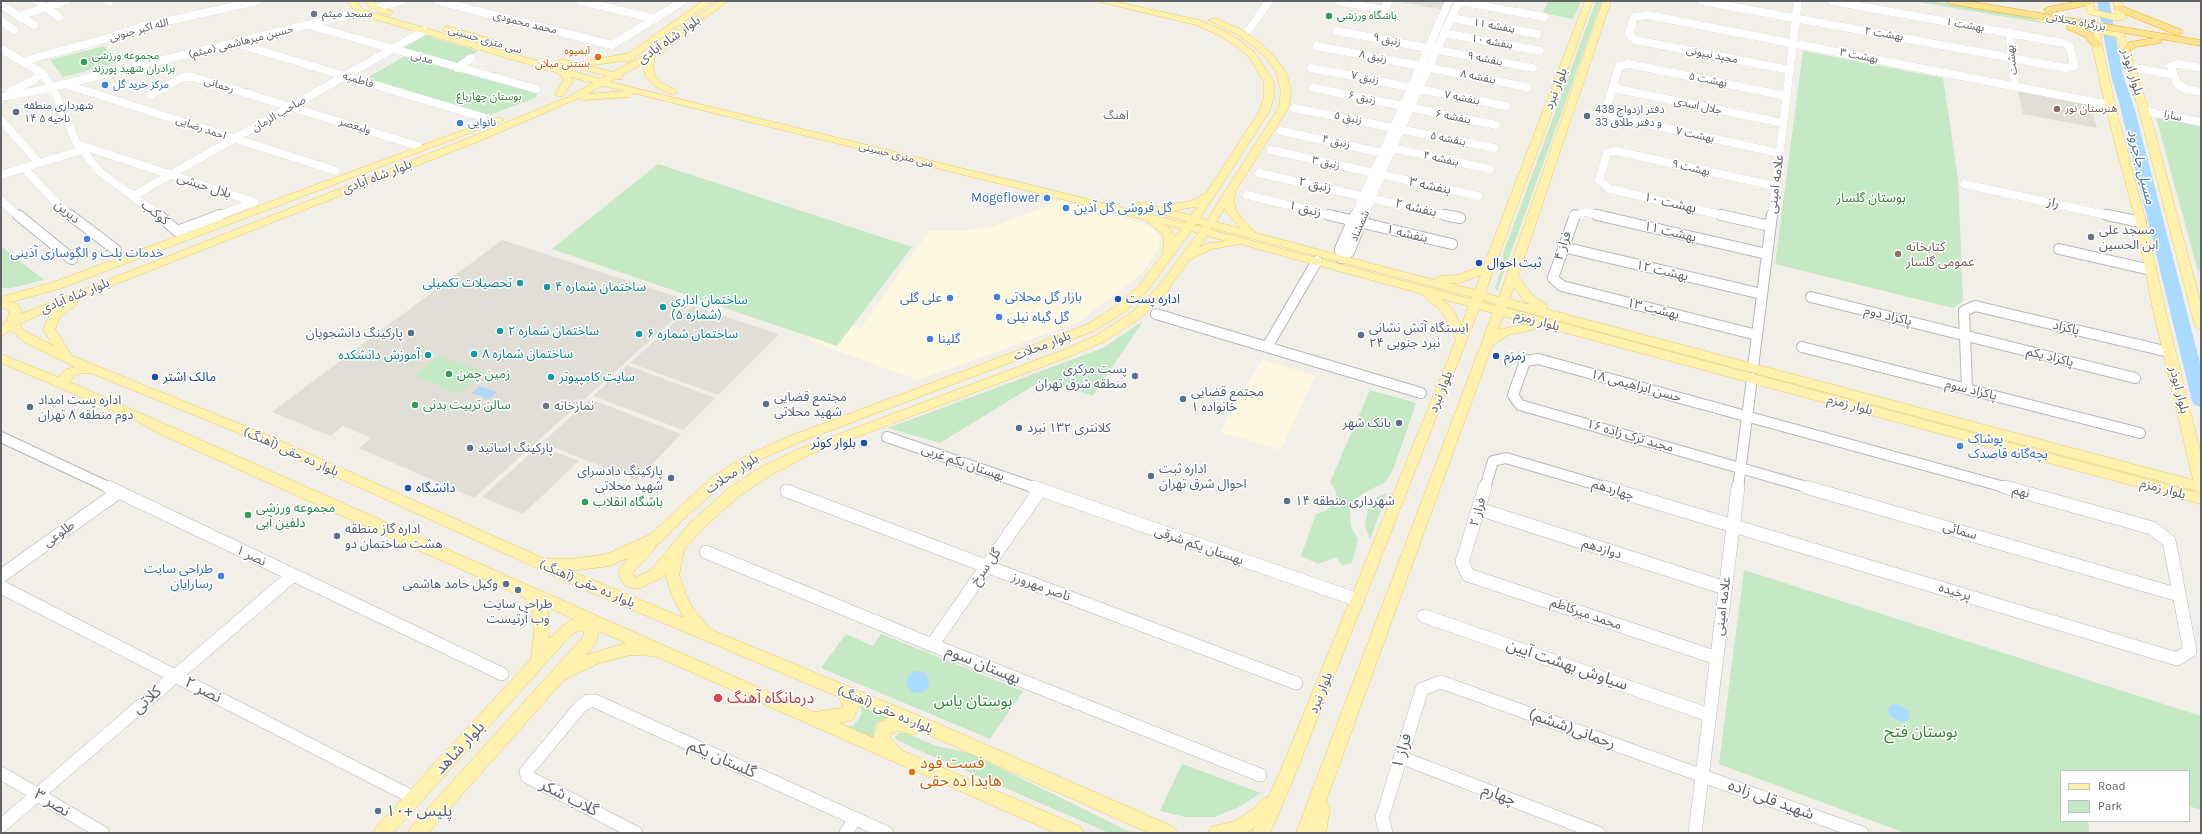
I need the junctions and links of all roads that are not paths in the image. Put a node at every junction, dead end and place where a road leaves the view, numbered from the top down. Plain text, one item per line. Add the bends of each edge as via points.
1 (11, 1) edge
2 (37, 1) edge
3 (66, 1) edge
4 (244, 1) edge
5 (257, 1) edge
6 (351, 1) edge
7 (401, 1) edge
8 (438, 1) edge
9 (581, 1) edge
10 (683, 1) edge
11 (709, 1) edge
12 (724, 1) edge
13 (1100, 1) edge
14 (1132, 1) edge
15 (1269, 1) edge
16 (1339, 1) edge
17 (1386, 1) edge
18 (1448, 1) edge
19 (1459, 1) edge
20 (1589, 1) edge
21 (1607, 1) edge
22 (1702, 1) edge
23 (1798, 1) edge
24 (1832, 1) edge
25 (1950, 1) edge
26 (1994, 1) edge
27 (372, 4) edge
28 (1, 5) edge
29 (2090, 5) edge
30 (46, 7) junction
31 (360, 12) junction
32 (2044, 13) junction
33 (20, 16) junction
34 (59, 17) dead end
35 (1544, 17) dead end
36 (1452, 18) junction
37 (1796, 18) junction
38 (2117, 18) edge
39 (656, 19) junction
40 (2100, 23) junction
41 (3, 24) edge
42 (34, 25) dead end
43 (307, 25) junction
44 (14, 30) dead end
45 (1249, 30) dead end
46 (424, 31) junction
47 (1337, 31) dead end
48 (2178, 32) junction
49 (1444, 33) junction
50 (2009, 33) junction
51 (1537, 34) dead end
52 (1635, 40) joint
53 (2200, 40) edge
54 (235, 43) junction
55 (1793, 43) junction
56 (2097, 45) junction
57 (1317, 46) dead end
58 (1, 49) edge
59 (1433, 49) junction
60 (392, 50) junction
61 (1540, 50) dead end
62 (2125, 51) junction
63 (634, 54) junction
64 (651, 54) junction
65 (19, 58) junction
66 (471, 58) dead end
67 (2012, 58) junction
68 (557, 61) junction
69 (546, 67) junction
70 (1425, 67) junction
71 (2130, 67) junction
72 (457, 68) junction
73 (1311, 68) dead end
74 (1533, 68) dead end
75 (2066, 68) joint
76 (2201, 68) edge
77 (1790, 70) junction
78 (42, 73) junction
79 (2174, 75) junction
80 (345, 76) junction
81 (615, 76) junction
82 (603, 78) junction
83 (591, 79) junction
84 (66, 84) junction
85 (2015, 86) junction
86 (51, 87) junction
87 (1527, 87) dead end
88 (1314, 88) dead end
89 (1415, 88) junction
90 (1613, 88) junction
91 (536, 89) dead end
92 (673, 92) junction
93 (2201, 92) edge
94 (3, 94) edge
95 (560, 94) junction
96 (150, 95) dead end
97 (657, 96) junction
98 (1786, 96) junction
99 (571, 99) junction
100 (2110, 105) junction
101 (1506, 106) dead end
102 (291, 107) junction
103 (1407, 107) junction
104 (1294, 108) dead end
105 (2144, 111) junction
106 (482, 117) dead end
107 (1, 120) edge
108 (2201, 122) edge
109 (1783, 123) junction
110 (1496, 125) dead end
111 (1397, 128) junction
112 (1281, 131) dead end
113 (236, 139) junction
114 (418, 146) dead end
115 (79, 147) junction
116 (1494, 148) dead end
117 (1271, 150) dead end
118 (1388, 152) junction
119 (1780, 153) junction
120 (1607, 154) joint
121 (39, 163) junction
122 (24, 168) junction
123 (1490, 169) dead end
124 (336, 171) dead end
125 (1259, 173) dead end
126 (1377, 174) junction
127 (1, 175) edge
128 (171, 176) junction
129 (1964, 184) dead end
130 (1775, 186) junction
131 (1231, 190) junction
132 (1210, 194) junction
133 (1247, 195) dead end
134 (132, 196) junction
135 (1478, 196) dead end
136 (1368, 197) junction
137 (1, 201) edge
138 (1140, 210) junction
139 (1573, 215) joint
140 (1460, 218) dead end
141 (1357, 222) junction
142 (2142, 222) junction
143 (1191, 223) junction
144 (1770, 226) junction
145 (1207, 227) junction
146 (177, 231) joint
147 (1251, 239) junction
148 (1452, 244) dead end
149 (1563, 247) junction
150 (2059, 249) dead end
151 (116, 250) dead end
152 (1767, 254) junction
153 (1167, 255) junction
154 (1341, 258) junction
155 (72, 259) dead end
156 (1317, 261) junction
157 (1182, 263) junction
158 (1488, 268) junction
159 (2151, 270) junction
160 (1511, 275) junction
161 (1553, 278) joint
162 (1425, 285) junction
163 (85, 292) junction
164 (1762, 294) junction
165 (2197, 295) edge
166 (1811, 297) dead end
167 (1476, 299) junction
168 (1, 302) edge
169 (1501, 306) junction
170 (1156, 314) dead end
171 (1549, 319) junction
172 (13, 322) junction
173 (2201, 326) edge
174 (1, 333) edge
175 (1757, 335) junction
176 (1965, 336) junction
177 (1462, 340) junction
178 (1485, 345) junction
179 (1267, 347) junction
180 (1802, 348) dead end
181 (2169, 352) junction
182 (1, 358) edge
183 (68, 359) junction
184 (1525, 361) joint
185 (91, 369) junction
186 (1752, 373) junction
187 (2135, 378) dead end
188 (64, 384) junction
189 (1967, 389) junction
190 (1421, 393) dead end
191 (1747, 416) junction
192 (2140, 433) dead end
193 (1, 437) edge
194 (887, 437) dead end
195 (1493, 461) joint
196 (1740, 468) junction
197 (2200, 476) edge
198 (2201, 488) edge
199 (1040, 490) junction
200 (787, 491) dead end
201 (117, 493) junction
202 (2201, 499) edge
203 (1479, 509) junction
204 (1733, 526) junction
205 (656, 538) junction
206 (677, 548) junction
207 (706, 552) dead end
208 (1462, 562) joint
209 (539, 563) junction
210 (986, 567) junction
211 (293, 575) junction
212 (1, 576) edge
213 (1, 587) edge
214 (1726, 588) junction
215 (529, 591) junction
216 (2179, 595) junction
217 (1358, 600) junction
218 (1424, 616) dead end
219 (706, 634) junction
220 (932, 645) junction
221 (662, 650) junction
222 (1717, 658) junction
223 (2177, 659) joint
224 (538, 663) junction
225 (502, 674) dead end
226 (559, 675) junction
227 (176, 676) junction
228 (1441, 682) joint
229 (1296, 683) dead end
230 (845, 693) junction
231 (588, 701) joint
232 (1710, 715) junction
233 (815, 718) junction
234 (955, 740) junction
235 (899, 757) junction
236 (1400, 757) junction
237 (1, 773) edge
238 (1260, 775) dead end
239 (1702, 776) junction
240 (1285, 780) junction
241 (1325, 782) junction
242 (37, 794) junction
243 (406, 794) dead end
244 (856, 819) junction
245 (1144, 823) junction
246 (1, 826) edge
247 (103, 833) edge
248 (382, 833) edge
249 (417, 833) edge
250 (636, 833) edge
251 (846, 833) edge
252 (887, 833) edge
253 (1075, 833) edge
254 (1168, 833) edge
255 (1180, 833) edge
256 (1217, 833) edge
257 (1261, 833) edge
258 (1305, 833) edge
259 (1317, 833) edge
260 (1386, 833) edge
261 (1598, 833) edge
262 (1695, 833) edge
263 (1862, 833) edge

1 - 28 street
2 - 30 street
3 - 30 street
4 - 65 street, الله اکبر جنوبی via 148,21
5 - 65 street, الله اکبر جنوبی
6 - 31 main road
7 - 27 street
8 - 39 street, محمد محمودی via 612,45
9 - 39 street
10 - 39 street
11 - 63 main road, بلوار شاه آبادی
12 - 64 main road, بلوار شاه آبادی
13 - 132 main road, بلوار محلات via 1199,23 1238,44 1252,55 1262,69 1268,82 1269,97 1264,112
14 - 131 main road, بلوار محلات via 1191,13 1237,30 1261,48 1282,72 1286,90 1284,107
15 - 45 street
16 - 17 street via 1384,10 1388,2
18 - 59 street, شمشاد
19 - 35 street
19 - 36 street, شمشاد
20 - 158 main road, بلوار نبرد
21 - 160 main road, بلوار نبرد
22 - 37 street, بهشت ۲
23 - 37 street, علامه امینی
24 - 50 street, بهشت ۱
25 - 32 highway, بزرگراه محلاتی
26 - 32 highway, بزرگراه محلاتی
27 - 31 main road
27 - 68 main road, سی متری حسینی
28 - 33 street
29 - 32 highway
29 - 40 main road
30 - 33 street
30 - 34 street
31 - 43 street, حسین میرهاشمی (میثم)
31 - 46 main road, سی متری حسینی
32 - 40 highway, بزرگراه محلاتی
32 - 56 highway via 2084,32
33 - 42 street
36 - 49 street, شمشاد
36 - 51 street, بنفشه ۱۱
37 - 55 street, علامه امینی
37 - 67 street, بهشت ۲
38 - 40 highway, بزرگراه محلاتی
38 - 48 highway, بزرگراه محلاتی
38 - 48 highway
38 - 53 highway, بزرگراه محلاتی
38 - 62 main road, بلوار ابوذر
40 - 56 main road, بلوار ابوذر via 2095,34
41 - 44 street
43 - 54 street, حسین میرهاشمی (میثم)
43 - 60 street, مدنی
46 - 60 street, صاحب الزمان
46 - 69 main road, سی متری حسینی
47 - 59 street, زنبق ۹
48 - 53 highway, بزرگراه محلاتی
49 - 59 street, شمشاد
49 - 61 street, بنفشه ۱۰
50 - 67 street, بهشت
50 - 75 street, بهشت ۱ via 2064,43 2070,47 2074,66
52 - 55 street, بهشت ۳ via 1628,34 1634,16 1647,15
52 - 77 street, مجید نبیونی
53 - 62 highway via 2143,42 2133,44
54 - 80 street, فاطمیه
54 - 84 street, حسین میرهاشمی (میثم)
55 - 77 street, علامه امینی
55 - 85 street, بهشت ۳
56 - 100 main road, بلوار ابوذر
57 - 70 street, زنبق ۸
58 - 65 street
59 - 70 street, شمشاد
59 - 74 street, بنفشه ۹
60 - 72 street, مدنی
60 - 80 street, صاحب الزمان
62 - 71 main road, بلوار ابوذر
63 - 68 main road via 611,61 587,64
63 - 82 main road, بلوار شاه آبادی
64 - 81 main road, بلوار شاه آبادی
64 - 92 main road via 648,67 651,76 659,85
65 - 78 street
66 - 72 street
67 - 75 street, بهشت ۲
67 - 85 street, بهشت
68 - 82 main road, سی متری حسینی
69 - 83 main road, سی متری حسینی
69 - 95 main road via 566,74 567,85
70 - 87 street, بنفشه ۸
70 - 89 street, شمشاد
71 - 79 street
71 - 105 main road, بلوار ابوذر
72 - 91 street, مدنی
73 - 89 street, زنبق ۷
76 - 79 street via 2178,64 2171,66
77 - 98 street, علامه امینی
78 - 86 street, کوکب
78 - 94 street via 24,86
79 - 93 street via 2176,84 2185,89
80 - 102 street, صاحب الزمان
80 - 106 street, فاطمیه
81 - 82 main road, بلوار شاه آبادی
81 - 92 main road, سی متری حسینی
82 - 83 main road, سی متری حسینی
82 - 97 main road, سی متری حسینی
82 - 99 main road, بلوار شاه آبادی
83 - 95 main road, بلوار شاه آبادی
84 - 86 street, حسین میرهاشمی (میثم)
84 - 113 street, احمد رضایی
85 - 100 street, بهشت ۳
86 - 94 street, حسین میرهاشمی (میثم)
86 - 115 street, کوکب
88 - 103 street, زنبق ۶
89 - 101 street, بنفشه ۷
89 - 103 street, شمشاد
90 - 98 street, بهشت ۵ via 1619,66 1629,64
90 - 109 street, جلال اسدی
90 - 119 street, بهشت ۷ via 1606,110 1611,116
92 - 138 main road, سی متری حسینی
95 - 168 main road, بلوار شاه آبادی via 180,240 55,286
96 - 102 street, رحمانی via 188,76
97 - 99 main road via 604,94
97 - 138 main road, سی متری حسینی
98 - 109 street, علامه امینی
99 - 163 main road, بلوار شاه آبادی
100 - 142 main road, بلوار ابوذر
102 - 113 street, صاحب الزمان
102 - 114 street, ولیعصر
103 - 110 street, بنفشه ۶
103 - 111 street, شمشاد
104 - 111 street, زنبق ۵
105 - 108 street, سارا
105 - 165 main road, بلوار ابوذر
107 - 121 street
109 - 119 street, علامه امینی
111 - 116 street, بنفشه ۵
111 - 118 street, شمشاد
112 - 118 street, زنبق ۴
113 - 124 street, احمد رضایی
113 - 128 street, صاحب الزمان
115 - 121 street
115 - 128 street, بلال حبشی
115 - 134 street, کوکب via 100,172
117 - 126 street, زنبق ۳
118 - 123 street, بنفشه ۴
118 - 126 street, شمشاد
119 - 130 street, علامه امینی
120 - 130 street, بهشت ۹ via 1616,151
120 - 144 street, بهشت ۱۰ via 1599,180 1610,189
121 - 122 street
122 - 127 street
122 - 151 street, دیرین via 60,207
125 - 136 street, زنبق ۲
126 - 135 street, بنفشه ۳
126 - 136 street, شمشاد
128 - 134 street, صاحب الزمان
128 - 146 street, بلال حبشی via 254,202
129 - 142 street, راز
130 - 144 street, علامه امینی
131 - 145 main road, بلوار محلات
131 - 147 main road via 1231,210
132 - 138 main road via 1202,201 1185,207
132 - 143 main road, بلوار محلات
133 - 141 street, زنبق ۱
134 - 146 street, کوکب via 153,209
136 - 140 street, بنفشه ۲
136 - 141 street, شمشاد
137 - 155 street
138 - 143 main road, سی متری حسینی
138 - 153 main road via 1166,232 1170,239
139 - 149 street, فراز ۴
139 - 152 street, بهشت ۱۱ via 1586,212
141 - 148 street, بنفشه ۱
141 - 154 street, شمشاد via 1349,252
142 - 159 main road, بلوار ابوذر
143 - 145 main road, سی متری حسینی
143 - 153 main road, بلوار محلات
144 - 152 street, علامه امینی
145 - 147 main road
145 - 157 main road, بلوار محلات
147 - 154 main road
147 - 156 main road
147 - 157 main road via 1209,246
149 - 161 street, فراز ۴
149 - 164 street, بهشت ۱۲
150 - 159 street
152 - 164 street, علامه امینی
153 - 205 main road, بلوار محلات via 1144,287 1120,309 1090,328 795,439 752,458 716,482
154 - 162 main road
156 - 162 main road
156 - 179 street
157 - 206 main road, بلوار محلات via 1162,290 1135,316 1101,338 804,452 766,471 734,492 694,528
158 - 162 main road via 1460,279
158 - 167 main road, بلوار نبرد
159 - 181 main road, بلوار ابوذر
160 - 169 main road, بلوار نبرد
160 - 171 main road via 1528,298
161 - 175 street, بهشت ۱۳ via 1562,286
162 - 167 main road
162 - 177 main road via 1448,311
163 - 172 main road, بلوار شاه آبادی
163 - 183 main road via 55,315 50,322 49,329
164 - 175 street, علامه امینی
165 - 173 main road, بلوار ابوذر
166 - 176 street, پاکزاد دوم
167 - 169 main road, بلوار زمزم
167 - 177 main road, بلوار نبرد
168 - 172 main road via 13,306 16,311
169 - 171 main road, بلوار زمزم
169 - 178 main road, بلوار نبرد
170 - 179 street
171 - 178 main road via 1504,332
171 - 186 main road, بلوار زمزم
172 - 174 main road, بلوار شاه آبادی
172 - 183 main road, بلوار ده حقی (آهنگ) via 18,332 28,339
175 - 186 street, علامه امینی
176 - 181 street, پاکزاد via 1964,311 1976,306
176 - 187 street, پاکزاد یکم
176 - 189 street
177 - 217 main road, بلوار نبرد
178 - 241 main road, بلوار نبرد
179 - 190 street
180 - 189 street, پاکزاد سوم
181 - 197 main road, بلوار ابوذر
182 - 188 main road
183 - 185 main road, بلوار ده حقی (آهنگ)
184 - 191 street, حسن ابراهیمی ۱۸ via 1538,359
184 - 196 street, مجید ترک زاده ۱۶ via 1513,395 1520,405
185 - 188 main road via 71,372 64,378
185 - 209 main road, بلوار ده حقی (آهنگ) via 260,437
186 - 191 street, علامه امینی
186 - 198 main road, بلوار زمزم
186 - 202 main road, بلوار زمزم
188 - 215 main road
189 - 192 street, پاکزاد سوم
191 - 196 street, علامه امینی
191 - 216 street, نهم via 2152,528 2169,541
193 - 201 street, نصر ۱
194 - 199 street, بهستان یکم غربی
195 - 203 street, فراز ۲
195 - 204 street, چهاردهم via 1506,458
196 - 204 street, علامه امینی
196 - 216 street, سمائی
199 - 210 street, گل سرخ
199 - 217 street, بهستان یکم شرقی
200 - 210 street, ناصر مهرورز
201 - 211 street, نصر ۱
201 - 212 street, طلوعی
203 - 208 street, فراز ۲
203 - 214 street, دوازدهم
204 - 214 street, علامه امینی
204 - 223 street, پرخیده
205 - 206 main road via 626,570 630,582 645,581 656,574
205 - 209 main road, بلوار محلات via 609,560 571,565
206 - 219 main road, بلوار محلات via 672,575 679,596 689,614
207 - 220 street, بهستان سوم
208 - 222 street, محمد میرکاظم via 1468,575
209 - 219 main road, بلوار ده حقی (آهنگ)
210 - 220 street, گل سرخ
210 - 229 street, ناصر مهرورز
211 - 225 street, نصر ۱
211 - 227 street, کلاتی
213 - 227 street, نصر ۲
214 - 222 street, علامه امینی
215 - 221 main road
215 - 224 main road via 540,612 542,634
216 - 223 street, نهم via 2190,651
217 - 240 main road, بلوار نبرد
218 - 232 street, سیاوش بهشت آیین
219 - 230 main road, بلوار ده حقی (آهنگ)
220 - 238 street, بهستان سوم
221 - 226 main road via 630,648 594,659
221 - 233 main road
222 - 232 street, علامه امینی
224 - 226 main road, بلوار شاهد via 574,625 588,626 592,629 590,640
224 - 248 main road, بلوار شاهد
226 - 249 main road, بلوار شاهد
227 - 242 street, کلاتی
227 - 243 street, نصر ۲
228 - 236 street, فراز ۱ via 1422,689
228 - 239 street, رحمانی(ششم)
230 - 233 main road via 851,706 847,715
230 - 234 main road, بلوار ده حقی (آهنگ)
231 - 244 street, گلستان یکم via 602,704
231 - 250 street, گلاب شکر via 580,707 526,772 528,777
232 - 239 street, علامه امینی
233 - 235 main road
234 - 235 main road via 891,724 885,728 882,739
234 - 245 main road, بلوار ده حقی (آهنگ)
235 - 253 main road
236 - 260 street, فراز ۱ via 1382,818
236 - 261 street, چهارم
237 - 242 street, نصر ۳
239 - 262 street, علامه امینی
239 - 263 street, شهید قلی زاده
240 - 256 main road via 1261,814 1239,828
240 - 257 main road
241 - 258 main road
241 - 259 main road
242 - 246 street, کلاتی
242 - 247 street, نصر ۳
244 - 251 street
244 - 252 street, گلستان یکم
245 - 254 main road, بلوار ده حقی (آهنگ)
245 - 255 main road

